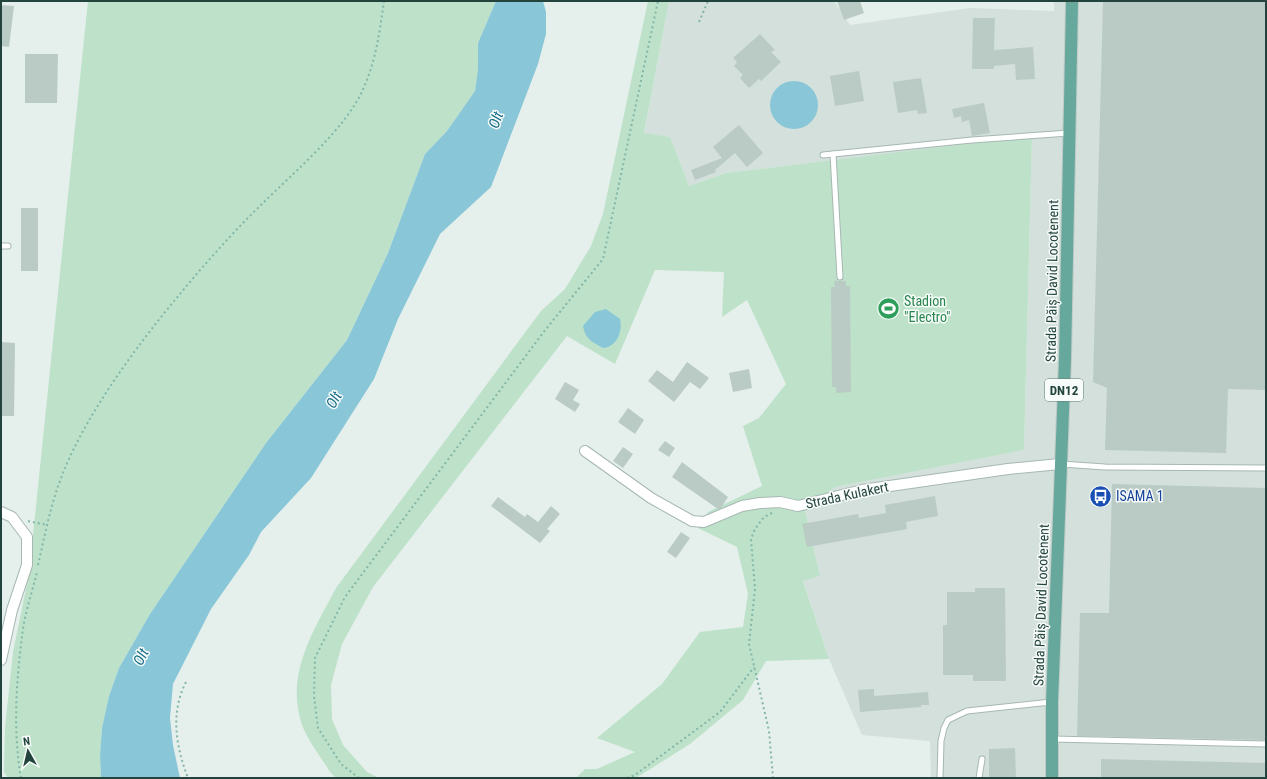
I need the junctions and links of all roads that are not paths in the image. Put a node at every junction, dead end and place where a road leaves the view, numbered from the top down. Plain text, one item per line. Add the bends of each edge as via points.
1 (1072, 1) edge
2 (1070, 133) junction
3 (833, 154) junction
4 (823, 155) dead end
5 (1, 246) edge
6 (8, 246) dead end
7 (840, 276) dead end
8 (585, 451) dead end
9 (1060, 464) junction
10 (1266, 468) edge
11 (1, 512) edge
12 (1, 660) edge
13 (1052, 702) junction
14 (1052, 739) junction
15 (1266, 744) edge
16 (982, 759) dead end
17 (940, 778) edge
18 (979, 778) edge
19 (1052, 778) edge

1 - 2 main road, Strada Păiș David Locotenent / DN12
2 - 3 lane
2 - 9 main road, Strada Păiș David Locotenent / DN12
3 - 4 lane
3 - 7 lane
5 - 6 lane
8 - 9 street, Strada Kulakert via 651,498 692,521 704,522 742,506 760,503 780,502 798,506 862,490
9 - 10 lane via 1106,467
9 - 13 main road, Strada Păiș David Locotenent / DN12
11 - 12 street via 12,517 27,537 27,565 12,610
13 - 14 main road, Strada Păiș David Locotenent / DN12
13 - 17 lane via 967,711 948,720 941,741
14 - 15 lane
14 - 19 main road, Strada Păiș David Locotenent / DN12
16 - 18 lane

